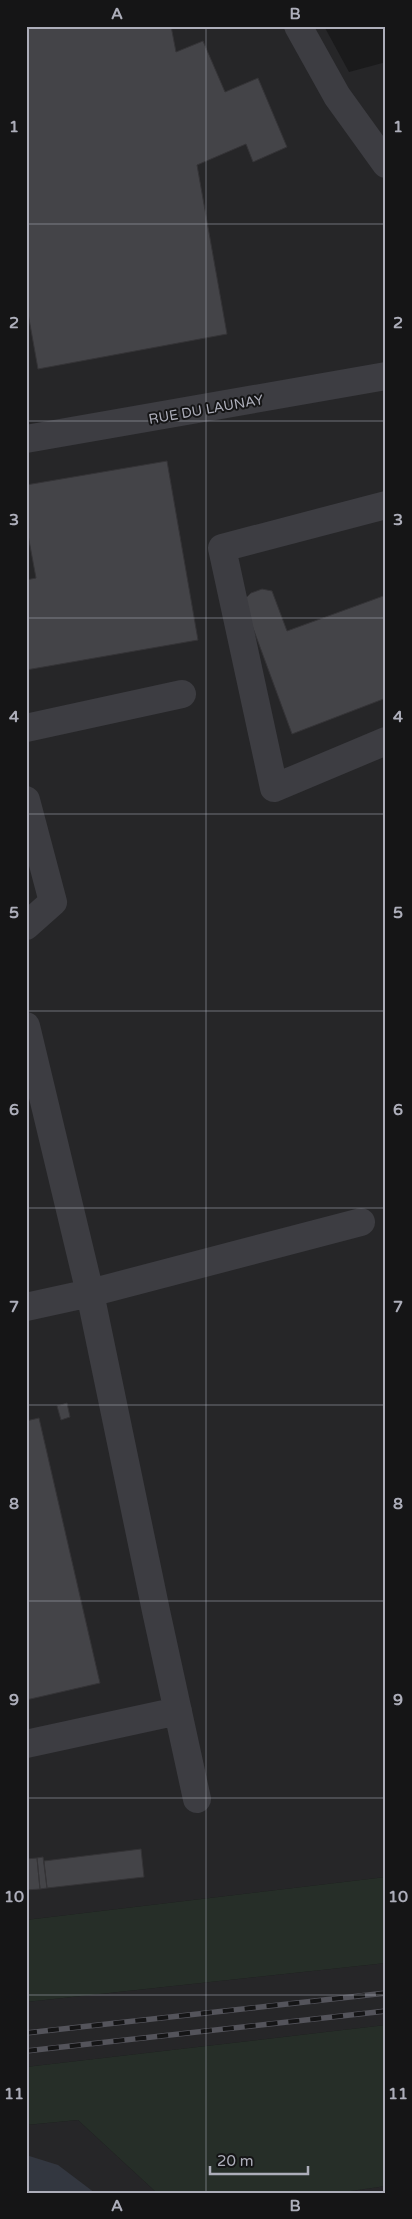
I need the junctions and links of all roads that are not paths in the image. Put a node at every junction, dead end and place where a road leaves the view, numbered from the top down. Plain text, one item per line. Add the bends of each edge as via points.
1 (298, 26) edge
2 (386, 164) edge
3 (386, 376) edge
4 (26, 439) edge
5 (386, 505) edge
6 (182, 694) dead end
7 (26, 728) edge
8 (386, 741) edge
9 (26, 800) edge
10 (26, 926) edge
11 (26, 1026) edge
12 (31, 1066) edge
13 (361, 1222) dead end
14 (90, 1293) junction
15 (26, 1307) edge
16 (178, 1711) junction
17 (26, 1744) edge
18 (197, 1798) dead end

1 - 2 street via 337,96
3 - 4 street, RUE DU LAUNAY
5 - 8 street via 222,548 274,788
6 - 7 street
9 - 10 street via 53,902
11 - 12 street
12 - 14 street
13 - 14 street
14 - 15 street
14 - 16 street
16 - 17 street
16 - 18 street

